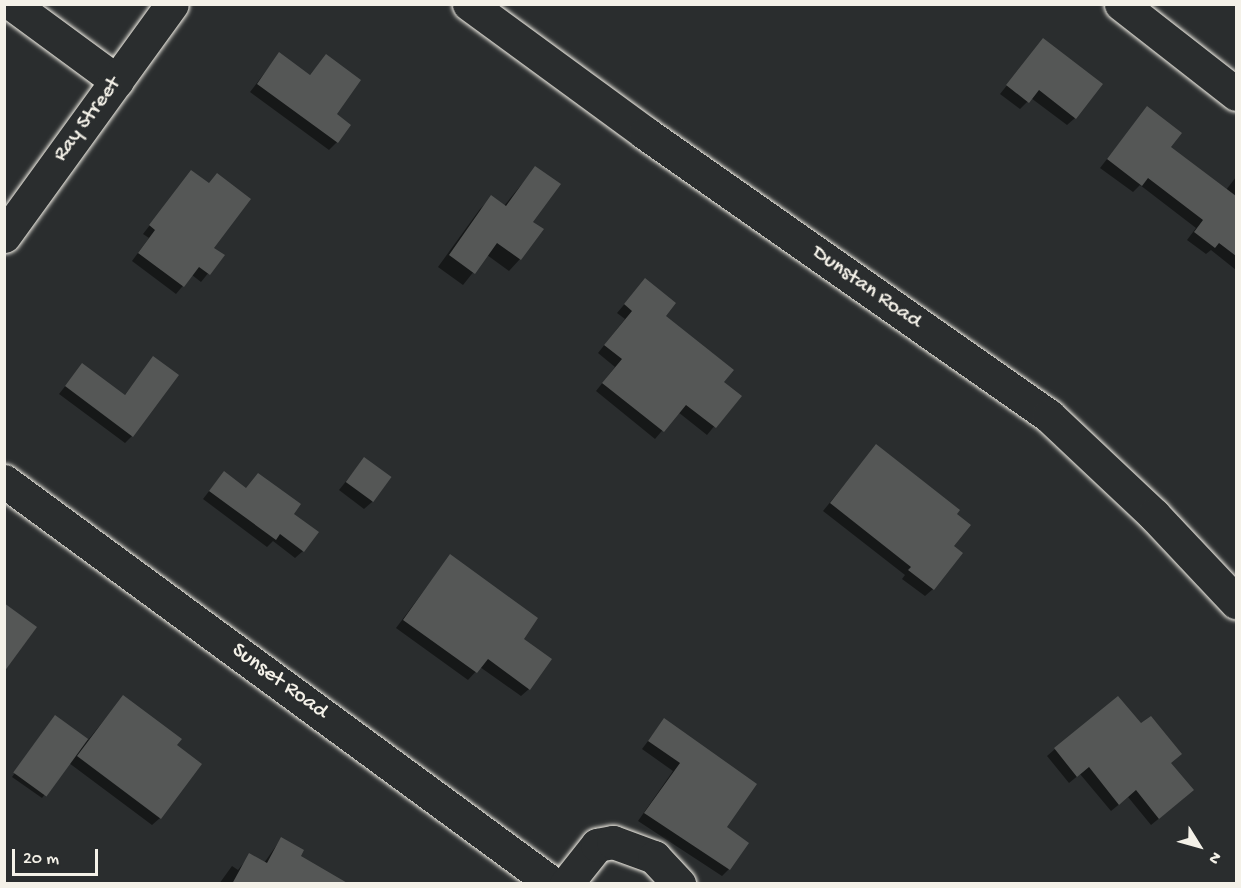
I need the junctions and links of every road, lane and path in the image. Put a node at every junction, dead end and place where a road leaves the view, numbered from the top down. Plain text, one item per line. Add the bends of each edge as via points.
1 (12, 4) edge
2 (172, 4) edge
3 (469, 4) edge
4 (1121, 4) edge
5 (117, 81) junction
6 (1236, 94) edge
7 (4, 236) edge
8 (4, 481) edge
9 (1236, 602) edge
10 (553, 884) edge
11 (566, 884) edge
12 (679, 884) edge

1 - 5 street
2 - 5 street, Ray Street
3 - 9 street, Dunstan Road via 645,133 1049,416 1155,516
4 - 6 street
5 - 7 street, Ray Street
8 - 10 street, Sunset Road
11 - 12 street via 597,845 614,842 654,857

